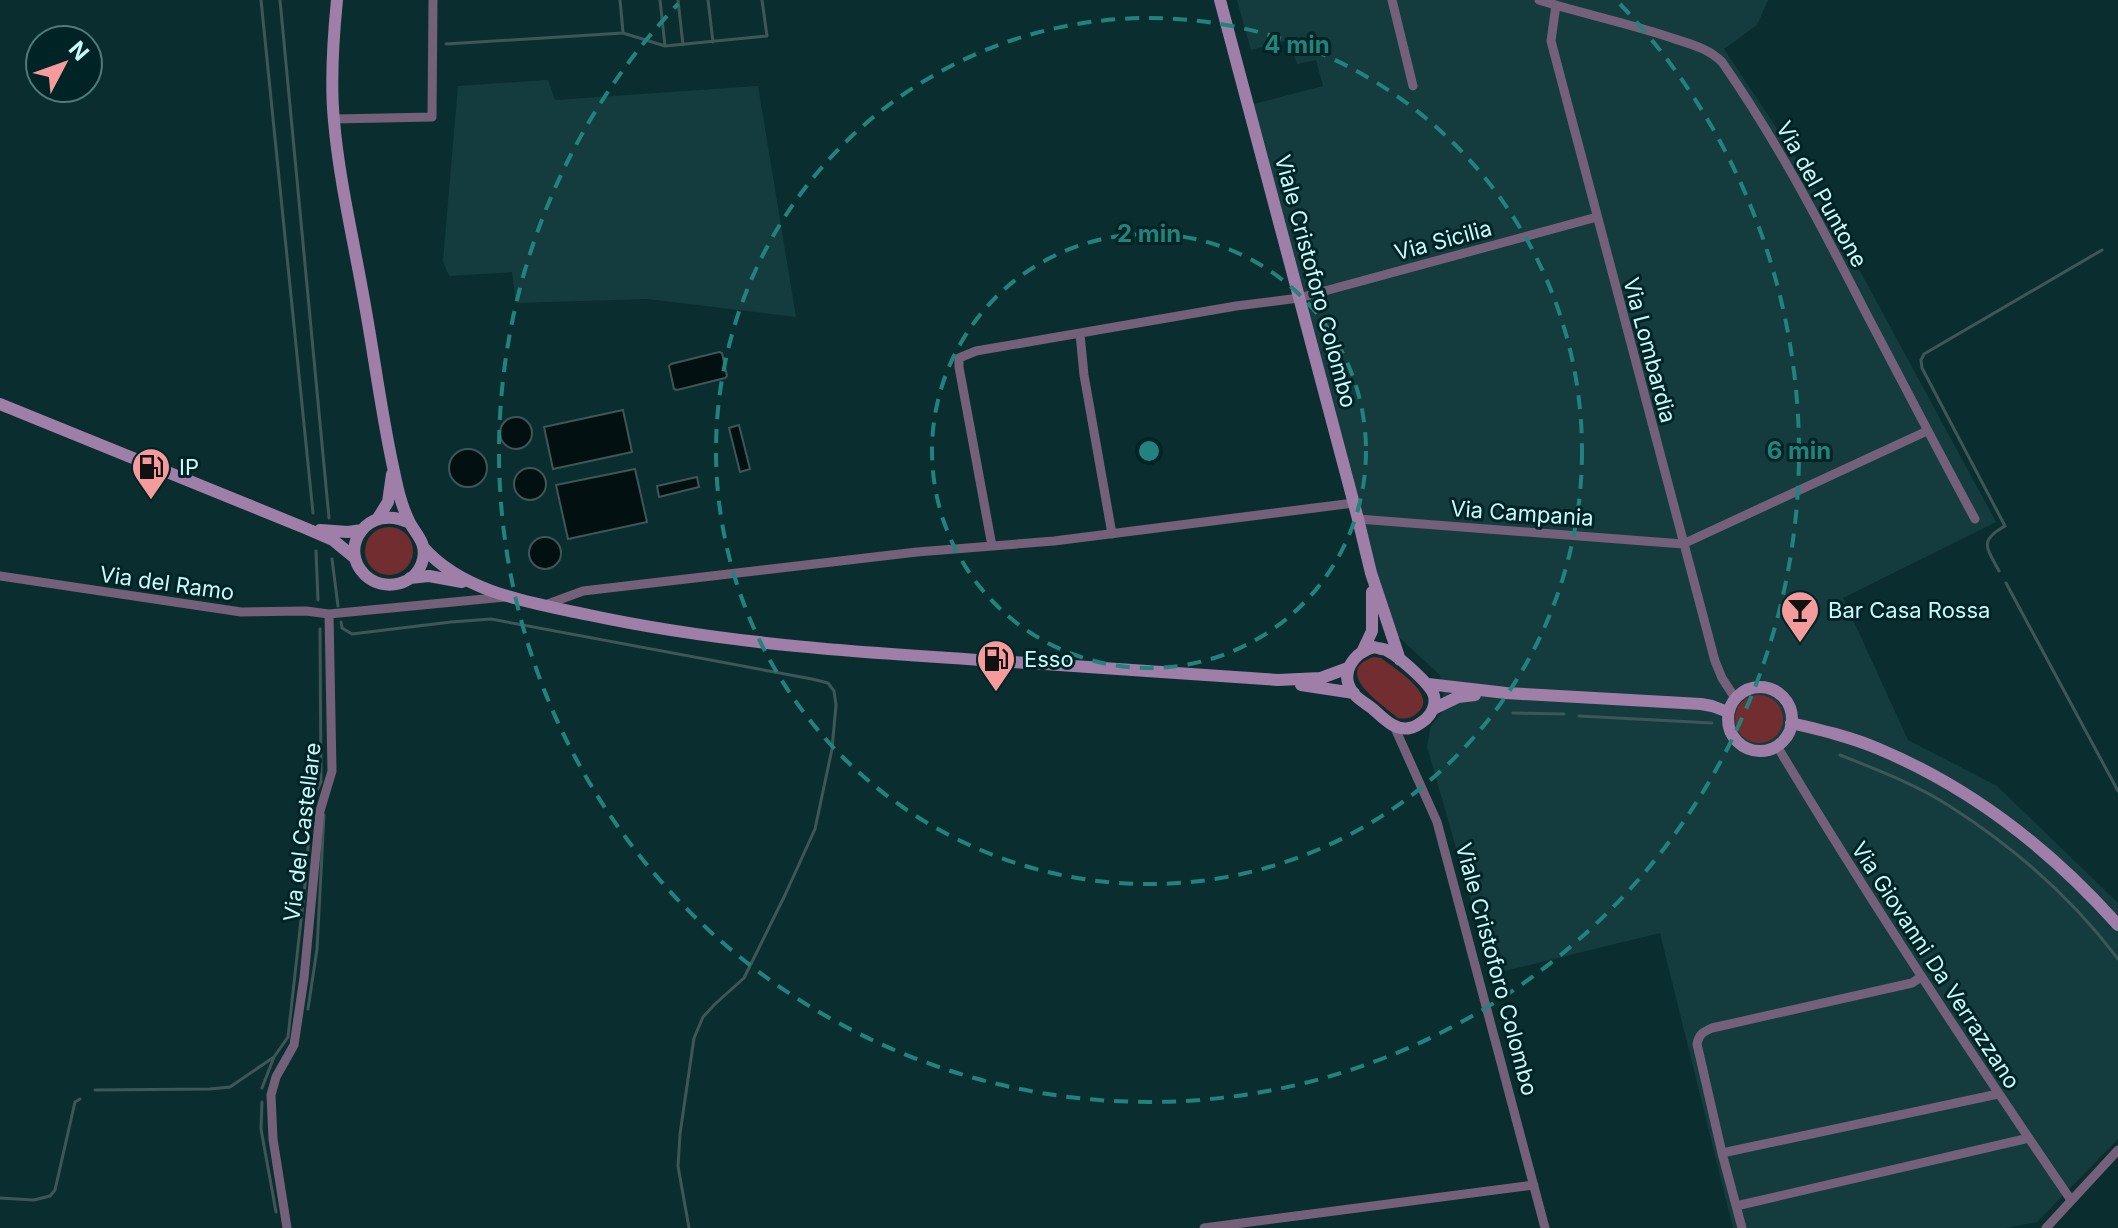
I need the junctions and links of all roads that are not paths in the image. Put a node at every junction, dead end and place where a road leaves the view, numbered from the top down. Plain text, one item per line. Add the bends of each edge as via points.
1 (337, 0) edge
2 (433, 0) edge
3 (1220, 0) edge
4 (1392, 0) edge
5 (1539, 0) edge
6 (1556, 5) junction
7 (1413, 86) dead end
8 (334, 119) junction
9 (1597, 217) junction
10 (1299, 298) junction
11 (1080, 334) junction
12 (0, 404) edge
13 (1927, 431) junction
14 (393, 467) junction
15 (1354, 503) junction
16 (378, 518) junction
17 (1358, 519) junction
18 (1975, 519) dead end
19 (410, 523) junction
20 (305, 528) junction
21 (362, 530) junction
22 (1112, 534) junction
23 (1683, 544) junction
24 (992, 546) junction
25 (423, 547) junction
26 (355, 558) junction
27 (1371, 573) junction
28 (0, 576) edge
29 (410, 578) junction
30 (482, 587) junction
31 (509, 596) junction
32 (544, 605) junction
33 (329, 614) junction
34 (1363, 650) junction
35 (1400, 660) junction
36 (1348, 668) junction
37 (1278, 680) junction
38 (1428, 684) junction
39 (1354, 693) junction
40 (1506, 693) junction
41 (1735, 698) junction
42 (1433, 709) junction
43 (1728, 712) junction
44 (1791, 723) junction
45 (1394, 726) junction
46 (1777, 746) junction
47 (2118, 925) edge
48 (1921, 977) junction
49 (1998, 1094) junction
50 (2029, 1138) junction
51 (2118, 1150) edge
52 (1722, 1153) junction
53 (1534, 1185) junction
54 (2071, 1200) junction
55 (1736, 1206) junction
56 (287, 1228) edge
57 (1204, 1228) edge
58 (1545, 1228) edge
59 (1742, 1228) edge
60 (2046, 1228) edge

1 - 8 main road
2 - 8 street via 432,117
3 - 10 main road, Viale Cristoforo Colombo
4 - 7 street
5 - 6 street, Via del Puntone
6 - 9 street, Via Lombardia via 1551,41
6 - 13 street, Via del Puntone via 1641,27 1702,48 1722,62 1802,190
8 - 14 main road
9 - 10 street, Via Sicilia
9 - 23 street, Via Lombardia
10 - 11 street, Via Sicilia
10 - 15 main road, Viale Cristoforo Colombo
11 - 22 street
11 - 24 street, Via Sicilia via 959,358
12 - 20 main road
13 - 18 street, Via del Puntone
13 - 23 street
14 - 16 main road via 388,502
14 - 19 main road
15 - 17 main road, Viale Cristoforo Colombo
15 - 22 street
16 - 19 main road
16 - 21 main road
17 - 23 street, Via Campania
17 - 27 main road, Viale Cristoforo Colombo
19 - 25 main road
20 - 21 main road
20 - 26 main road via 333,540
21 - 26 main road
22 - 24 street
23 - 41 street, Via Lombardia via 1715,661
24 - 32 street via 583,591
25 - 29 main road via 419,568
25 - 30 main road via 455,574
26 - 29 main road via 364,575 379,584
27 - 34 main road, Viale Cristoforo Colombo via 1372,631
27 - 35 main road, Viale Cristoforo Colombo
28 - 33 street, Via del Ramo via 210,609
29 - 30 main road via 429,576
30 - 31 main road
31 - 32 main road
31 - 33 street
32 - 37 main road via 757,644
33 - 56 street, Via del Castellare via 332,771 320,811 294,1045 271,1095
34 - 35 main road via 1385,649
34 - 36 main road
35 - 38 main road
36 - 37 main road via 1321,678
36 - 39 main road
37 - 39 main road
38 - 40 main road
38 - 42 main road
39 - 45 main road
40 - 42 main road via 1458,697
40 - 43 main road via 1701,704
41 - 43 main road
41 - 44 main road via 1748,689 1770,689 1789,706
42 - 45 main road via 1415,727
43 - 46 main road via 1733,736 1745,747 1761,751
44 - 46 main road
44 - 47 main road via 1877,748 1972,797 2032,840
45 - 53 street, Viale Cristoforo Colombo via 1437,822
46 - 48 street, Via Giovanni Da Verrazzano
48 - 49 street, Via Giovanni Da Verrazzano
48 - 52 street via 1703,1032 1697,1044
49 - 50 street, Via Giovanni Da Verrazzano
49 - 52 street
50 - 54 street, Via Giovanni Da Verrazzano
50 - 55 street
51 - 54 street
52 - 55 street
53 - 57 street
53 - 58 street, Viale Cristoforo Colombo
54 - 60 street
55 - 59 street

